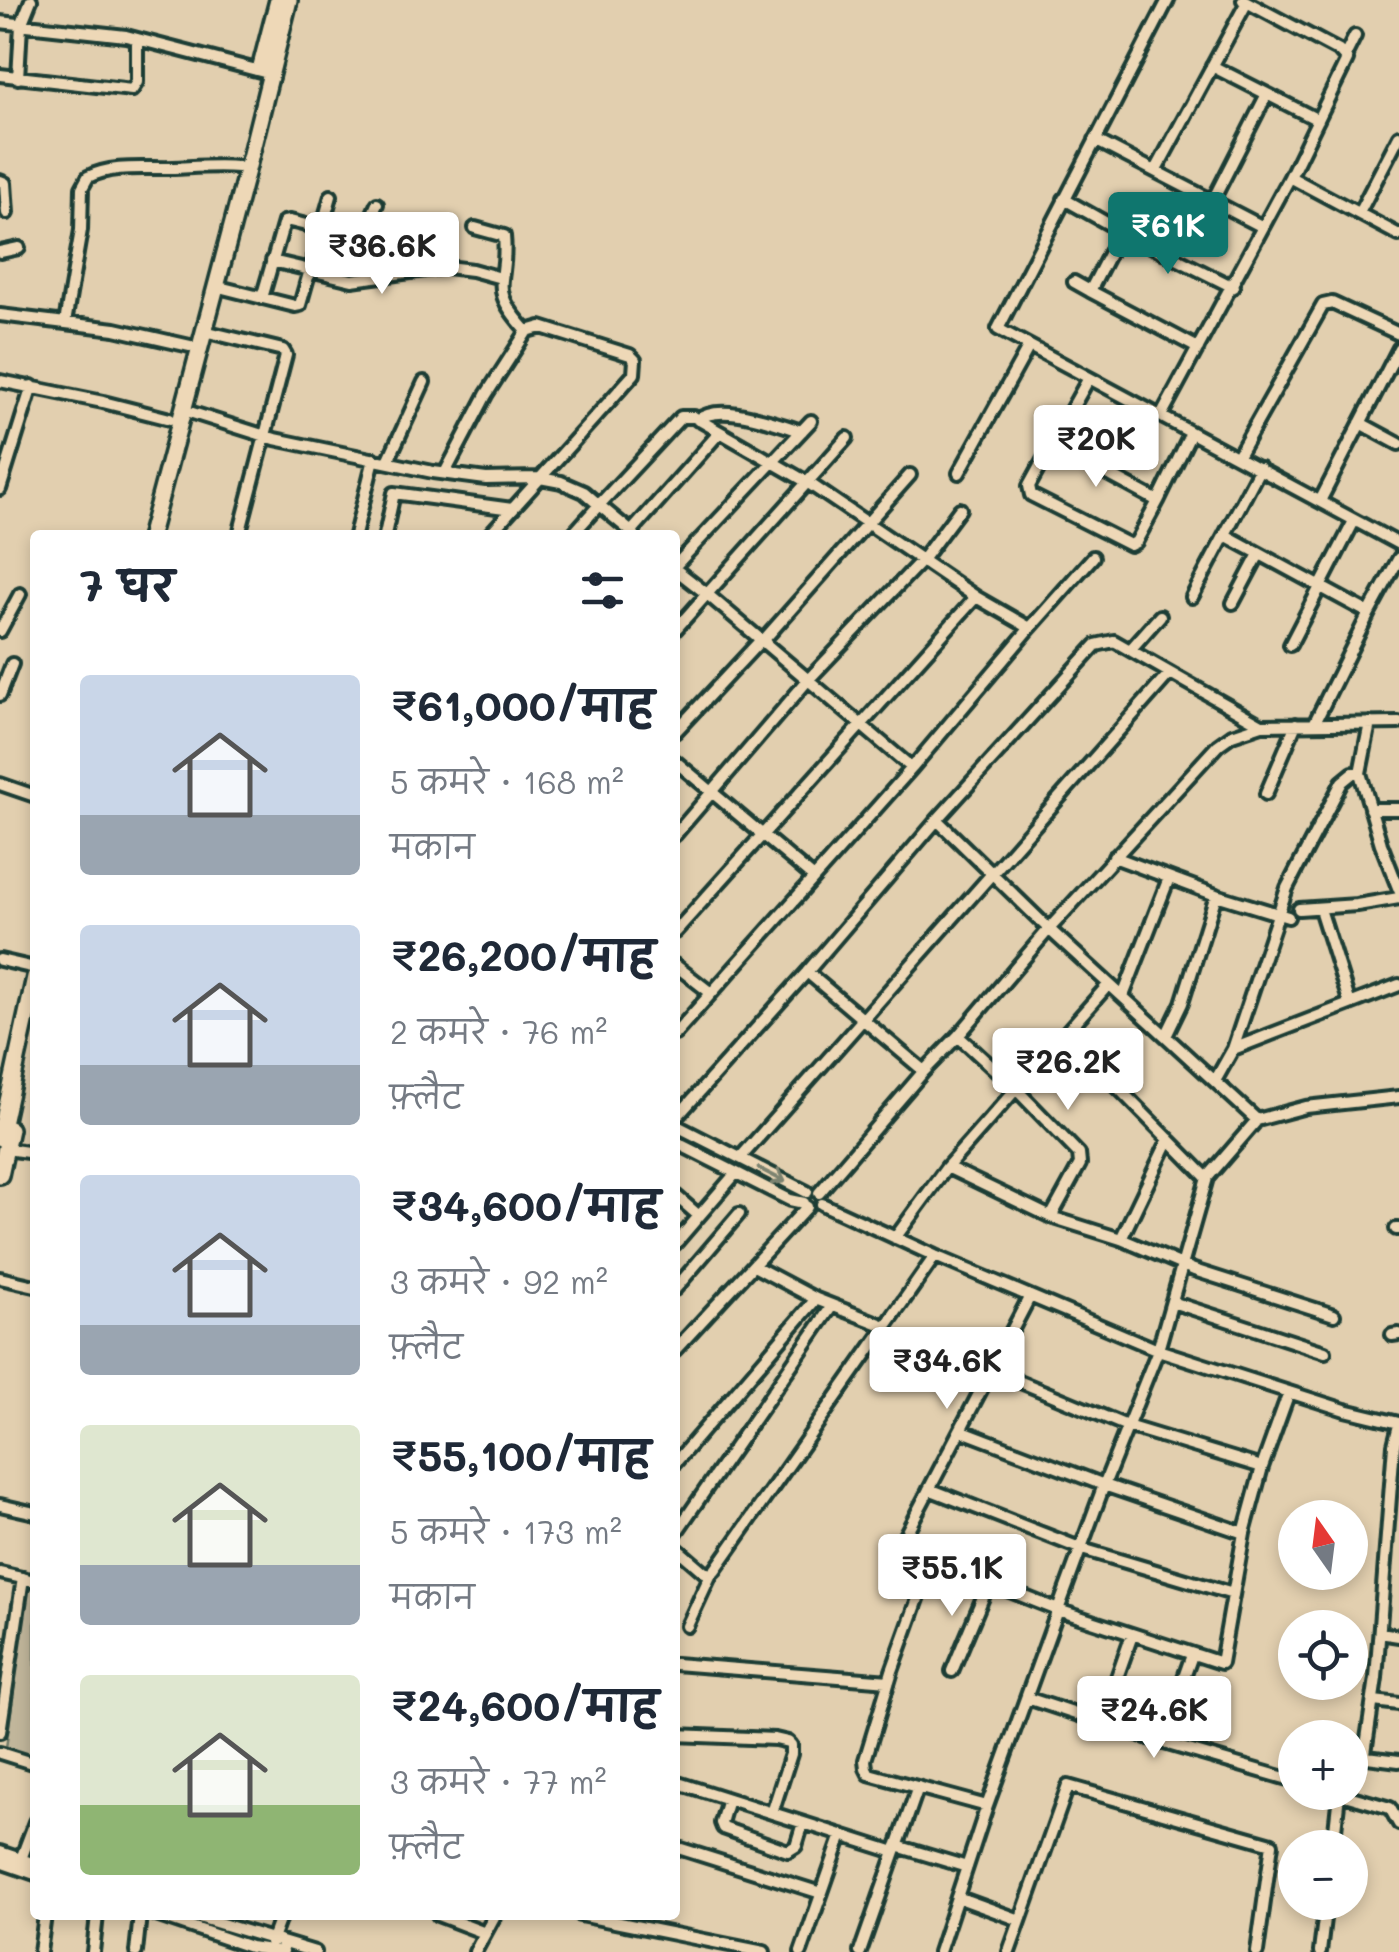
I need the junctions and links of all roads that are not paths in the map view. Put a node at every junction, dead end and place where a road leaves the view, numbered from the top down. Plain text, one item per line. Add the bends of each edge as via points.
1 (31, 0) edge
2 (278, 0) edge
3 (289, 0) edge
4 (1168, 0) edge
5 (1245, 1) edge
6 (0, 22) edge
7 (21, 25) junction
8 (1356, 36) dead end
9 (136, 39) junction
10 (1345, 56) junction
11 (1212, 66) junction
12 (265, 72) junction
13 (0, 75) edge
14 (18, 78) junction
15 (1267, 94) junction
16 (1318, 120) junction
17 (1399, 136) edge
18 (1095, 140) junction
19 (238, 167) junction
20 (1156, 170) junction
21 (1290, 177) junction
22 (0, 181) edge
23 (331, 196) dead end
24 (1064, 199) junction
25 (1213, 200) junction
26 (378, 204) dead end
27 (7, 213) dead end
28 (1358, 213) junction
29 (1263, 227) junction
30 (475, 228) dead end
31 (322, 229) junction
32 (1121, 231) junction
33 (1399, 235) edge
34 (19, 248) dead end
35 (0, 252) edge
36 (272, 260) junction
37 (311, 269) junction
38 (501, 278) junction
39 (1074, 282) dead end
40 (215, 286) junction
41 (1233, 287) junction
42 (1090, 291) junction
43 (262, 298) junction
44 (0, 315) edge
45 (65, 323) junction
46 (204, 330) junction
47 (527, 331) junction
48 (1399, 334) edge
49 (190, 346) junction
50 (1029, 346) junction
51 (1198, 348) junction
52 (1399, 348) edge
53 (1089, 378) junction
54 (0, 381) edge
55 (424, 382) dead end
56 (32, 386) junction
57 (176, 414) junction
58 (1161, 416) junction
59 (698, 420) junction
60 (811, 421) dead end
61 (1360, 423) junction
62 (802, 430) junction
63 (720, 432) junction
64 (1191, 433) junction
65 (265, 436) junction
66 (846, 438) dead end
67 (1052, 444) junction
68 (1399, 444) edge
69 (1238, 456) junction
70 (374, 459) junction
71 (388, 461) junction
72 (772, 462) junction
73 (1260, 468) junction
74 (439, 472) junction
75 (960, 473) dead end
76 (910, 474) dead end
77 (540, 478) junction
78 (808, 482) junction
79 (0, 488) edge
80 (428, 497) junction
81 (1158, 500) junction
82 (1320, 501) junction
83 (599, 504) junction
84 (512, 509) junction
85 (960, 509) dead end
86 (1354, 521) junction
87 (867, 524) junction
88 (142, 530) edge
89 (151, 530) edge
90 (240, 530) edge
91 (356, 530) edge
92 (386, 530) edge
93 (493, 530) edge
94 (576, 530) edge
95 (628, 530) edge
96 (636, 530) edge
97 (1225, 535) junction
98 (1399, 544) edge
99 (1258, 554) junction
100 (1094, 557) dead end
101 (1399, 558) edge
102 (922, 560) junction
103 (680, 562) edge
104 (680, 571) edge
105 (1320, 587) junction
106 (20, 594) dead end
107 (707, 594) junction
108 (976, 596) junction
109 (1192, 597) dead end
110 (1232, 604) dead end
111 (1368, 613) junction
112 (1160, 616) dead end
113 (680, 624) edge
114 (1030, 628) junction
115 (0, 631) edge
116 (761, 642) junction
117 (1290, 646) dead end
118 (1130, 650) junction
119 (12, 664) dead end
120 (1170, 674) junction
121 (808, 680) junction
122 (0, 695) edge
123 (1370, 723) junction
124 (1399, 723) edge
125 (860, 724) junction
126 (1296, 724) junction
127 (1314, 724) junction
128 (1262, 725) junction
129 (680, 727) edge
130 (680, 764) edge
131 (912, 768) junction
132 (1360, 773) junction
133 (0, 784) edge
134 (713, 791) junction
135 (30, 794) edge
136 (1266, 794) dead end
137 (1370, 809) junction
138 (1399, 809) edge
139 (937, 820) junction
140 (680, 829) edge
141 (762, 834) junction
142 (1114, 857) junction
143 (993, 874) junction
144 (814, 878) junction
145 (1168, 878) junction
146 (1399, 890) edge
147 (1216, 894) junction
148 (1399, 898) edge
149 (1300, 909) dead end
150 (1320, 909) junction
151 (1283, 916) junction
152 (680, 926) edge
153 (1049, 929) junction
154 (0, 960) edge
155 (30, 967) edge
156 (680, 969) edge
157 (806, 972) junction
158 (1110, 984) junction
159 (1399, 985) edge
160 (712, 993) junction
161 (1123, 996) junction
162 (30, 1003) edge
163 (1350, 1004) junction
164 (862, 1020) junction
165 (680, 1028) edge
166 (1065, 1034) junction
167 (958, 1036) junction
168 (1166, 1036) junction
169 (30, 1038) edge
170 (1232, 1048) junction
171 (924, 1071) junction
172 (1215, 1080) junction
173 (1016, 1089) junction
174 (1399, 1097) edge
175 (680, 1116) edge
176 (1257, 1120) junction
177 (680, 1125) edge
178 (1169, 1139) junction
179 (3, 1143) edge
180 (680, 1145) edge
181 (30, 1152) edge
182 (740, 1158) junction
183 (947, 1167) junction
184 (736, 1173) junction
185 (0, 1176) edge
186 (1207, 1178) junction
187 (680, 1200) edge
188 (812, 1200) junction
189 (739, 1214) dead end
190 (699, 1216) junction
191 (1051, 1218) junction
192 (680, 1238) edge
193 (895, 1238) junction
194 (1121, 1239) junction
195 (935, 1256) junction
196 (1182, 1265) junction
197 (754, 1266) junction
198 (0, 1278) edge
199 (680, 1283) edge
200 (30, 1285) edge
201 (1030, 1296) junction
202 (816, 1299) junction
203 (1172, 1302) junction
204 (832, 1306) junction
205 (1334, 1316) dead end
206 (884, 1326) junction
207 (680, 1345) edge
208 (1158, 1350) junction
209 (1326, 1352) dead end
210 (992, 1370) junction
211 (1289, 1392) junction
212 (1399, 1424) edge
213 (1127, 1426) junction
214 (960, 1430) junction
215 (680, 1456) edge
216 (1262, 1468) junction
217 (1104, 1485) junction
218 (929, 1488) junction
219 (1394, 1504) edge
220 (0, 1505) edge
221 (30, 1512) edge
222 (680, 1527) edge
223 (1244, 1533) junction
224 (1082, 1549) junction
225 (680, 1551) edge
226 (932, 1560) junction
227 (1385, 1570) junction
228 (1399, 1572) edge
229 (0, 1573) edge
230 (711, 1574) junction
231 (29, 1580) edge
232 (988, 1583) junction
233 (1233, 1594) junction
234 (1058, 1610) junction
235 (687, 1626) dead end
236 (1380, 1633) junction
237 (1132, 1635) junction
238 (1399, 1636) edge
239 (1192, 1655) junction
240 (680, 1664) edge
241 (952, 1671) dead end
242 (889, 1681) junction
243 (1027, 1698) junction
244 (1374, 1702) junction
245 (1399, 1704) edge
246 (1101, 1722) junction
247 (0, 1732) edge
248 (680, 1735) edge
249 (1160, 1742) junction
250 (0, 1754) edge
251 (1399, 1761) edge
252 (30, 1763) edge
253 (1278, 1777) edge
254 (680, 1784) edge
255 (918, 1788) junction
256 (728, 1799) junction
257 (1368, 1802) edge
258 (987, 1806) junction
259 (772, 1813) junction
260 (802, 1823) junction
261 (1399, 1824) edge
262 (842, 1835) junction
263 (30, 1836) edge
264 (896, 1849) junction
265 (680, 1850) edge
266 (1, 1856) edge
267 (21, 1860) junction
268 (30, 1863) edge
269 (967, 1867) junction
270 (30, 1871) edge
271 (821, 1893) junction
272 (957, 1897) junction
273 (44, 1920) edge
274 (96, 1920) edge
275 (139, 1920) edge
276 (171, 1920) edge
277 (215, 1920) edge
278 (280, 1920) edge
279 (452, 1920) edge
280 (492, 1920) edge
281 (608, 1920) edge
282 (1020, 1920) junction
283 (1324, 1920) edge
284 (485, 1932) junction
285 (269, 1947) edge
286 (40, 1952) edge
287 (92, 1952) edge
288 (136, 1952) edge
289 (282, 1952) edge
290 (315, 1952) edge
291 (475, 1952) edge
292 (764, 1952) edge
293 (801, 1952) edge
294 (860, 1952) edge
295 (939, 1952) edge
296 (1009, 1952) edge
297 (1257, 1952) edge
298 (1320, 1952) edge

1 - 7 street
2 - 12 highway
3 - 12 highway
4 - 18 street
5 - 10 street
5 - 11 street
6 - 7 street
7 - 9 street
7 - 14 street
8 - 10 street
9 - 12 street
9 - 14 street via 132,90
10 - 16 street
11 - 15 street
11 - 20 street
12 - 19 highway
12 - 40 highway
13 - 14 street
15 - 16 street
15 - 25 street
16 - 21 street
17 - 28 street
18 - 20 street
18 - 24 street
19 - 45 street via 106,170 88,177
19 - 49 highway
20 - 25 street
21 - 28 street
21 - 29 street
22 - 27 street
23 - 31 street
24 - 32 street
24 - 50 street via 998,326
25 - 29 street
26 - 31 street via 358,238
28 - 33 street
29 - 41 street
30 - 38 street via 504,236
31 - 36 street via 284,222
31 - 37 street
32 - 41 street
32 - 42 street
34 - 35 street
36 - 37 street
36 - 43 street
37 - 38 street via 359,280 457,266
37 - 43 street via 300,305
38 - 47 street via 504,302
39 - 42 street
40 - 43 street
40 - 46 highway
41 - 51 street
42 - 51 street
44 - 45 street
45 - 49 street
46 - 57 highway
46 - 65 street via 286,352
47 - 74 street
47 - 77 street via 541,327 630,355 636,365
48 - 69 street via 1323,304
49 - 57 highway
50 - 53 street
50 - 75 street
51 - 58 street
52 - 61 street
53 - 58 street
53 - 67 street
54 - 56 street
55 - 71 street
56 - 57 street
56 - 79 street
57 - 65 street
57 - 88 highway
57 - 89 highway
58 - 64 street
59 - 62 street via 724,411
59 - 63 street
59 - 83 street via 682,417
60 - 62 street
61 - 68 street
61 - 82 street
62 - 72 street
63 - 72 street
63 - 96 street
64 - 69 street
64 - 81 street
65 - 70 street
65 - 90 street
66 - 78 street
67 - 81 street
67 - 81 street via 1029,486 1031,495 1130,545
69 - 73 street
70 - 71 street
70 - 91 street
71 - 74 street
72 - 78 street
72 - 103 street
73 - 82 street
73 - 97 street
74 - 77 street
74 - 80 street
76 - 87 street
77 - 83 street
77 - 84 street
78 - 87 street
78 - 107 street
80 - 84 street
80 - 92 street via 394,493
82 - 86 street
83 - 94 street
83 - 95 street
84 - 93 street
85 - 102 street
86 - 98 street
86 - 105 street
87 - 102 street
87 - 116 street
97 - 99 street
97 - 109 street
99 - 105 street
99 - 110 street
100 - 114 street
101 - 111 street
102 - 108 street
102 - 121 street
104 - 107 street
105 - 111 street
105 - 117 street
106 - 115 street
107 - 113 street
107 - 116 street
108 - 114 street
108 - 125 street
111 - 127 street
112 - 118 street
114 - 131 street
116 - 121 street
116 - 129 street
118 - 120 street
118 - 139 street via 1114,641 1096,646
119 - 122 street
120 - 128 street
120 - 143 street
121 - 125 street
121 - 134 street
123 - 124 street
123 - 127 street
123 - 132 street
125 - 131 street
125 - 141 street
126 - 127 street
126 - 128 street
126 - 136 street
128 - 142 street via 1218,745
130 - 134 street
131 - 144 street
132 - 137 street
132 - 151 street via 1338,788 1288,888
133 - 135 street
134 - 140 street
134 - 141 street
137 - 138 street
137 - 146 street
139 - 143 street
139 - 157 street
141 - 144 street
141 - 152 street
142 - 145 street
142 - 153 street
143 - 153 street
143 - 164 street
144 - 160 street
145 - 147 street
145 - 161 street
147 - 151 street
147 - 168 street
148 - 150 street
149 - 150 street
150 - 163 street
151 - 170 street
153 - 158 street
153 - 167 street
154 - 155 street
156 - 160 street
157 - 164 street
157 - 175 street
158 - 161 street
158 - 166 street
159 - 163 street
160 - 165 street
161 - 168 street
162 - 179 highway
163 - 170 street
164 - 171 street
164 - 182 street
166 - 173 street
166 - 178 street
167 - 171 street
167 - 173 street
168 - 172 street
169 - 179 highway
170 - 172 street
171 - 188 street
172 - 176 street
173 - 183 street
173 - 191 street via 1080,1158
174 - 176 street
176 - 186 street
177 - 182 street
178 - 186 street
178 - 194 street
179 - 181 street
179 - 185 highway
180 - 184 street
182 -> 188 street
183 - 191 street
183 - 193 street
184 - 188 street via 790,1200
184 - 190 street
186 - 196 street
187 - 190 street
188 - 193 street
188 - 197 street
189 - 199 street
190 - 192 street
191 - 194 street
193 - 195 street
194 - 196 street
195 - 201 street
195 - 206 street
196 - 203 street
196 - 205 street
197 - 202 street
197 - 207 street
198 - 200 street
201 - 208 street
201 - 210 street
202 - 204 street
202 - 215 street
203 - 208 street
203 - 209 street
204 - 206 street
204 - 222 street
206 - 230 street
208 - 211 street
208 - 213 street
210 - 213 street
210 - 214 street
211 - 212 street
211 - 216 street
212 - 219 street
213 - 216 street
213 - 217 street
214 - 217 street
214 - 218 street
216 - 223 street
217 - 223 street
217 - 224 street
218 - 224 street
218 - 226 street via 899,1547
219 - 227 street
220 - 221 street
223 - 233 street
224 - 233 street
224 - 234 street
225 - 230 street
226 - 232 street
226 - 242 street
227 - 228 street
227 - 236 street
229 - 231 street
230 - 235 street
231 - 247 street
232 - 234 street
232 - 241 street
233 - 239 street via 1221,1663
234 - 237 street
234 - 243 street
236 - 238 street
236 - 244 street
237 - 239 street
237 - 246 street
239 - 249 street
240 - 242 street
242 - 255 street via 866,1768
243 - 246 street
243 - 258 street
244 - 245 street
244 - 251 street via 1365,1754
246 - 249 street
248 - 259 street via 788,1742 791,1754
249 - 253 street
250 - 252 street
254 - 256 street
255 - 258 street
255 - 264 street
256 - 259 street
256 - 260 street via 723,1828 788,1851
257 - 261 street via 1390,1808
258 - 269 street
259 - 260 street
260 - 262 street
262 - 264 street
262 - 271 street
263 - 267 street
264 - 269 street
264 - 294 street
265 - 271 street
266 - 267 street
266 - 270 street
267 - 268 street
269 - 272 street
271 - 293 street
272 - 282 street
272 - 295 street
273 - 286 street
274 - 287 street
275 - 288 street
276 - 285 street
277 - 285 street
278 - 285 street
279 - 284 street
280 - 284 street
281 - 292 street
282 - 296 street
282 - 297 street via 1068,1786 1272,1844
283 - 298 street
284 - 291 street
285 - 289 street
285 - 290 street

